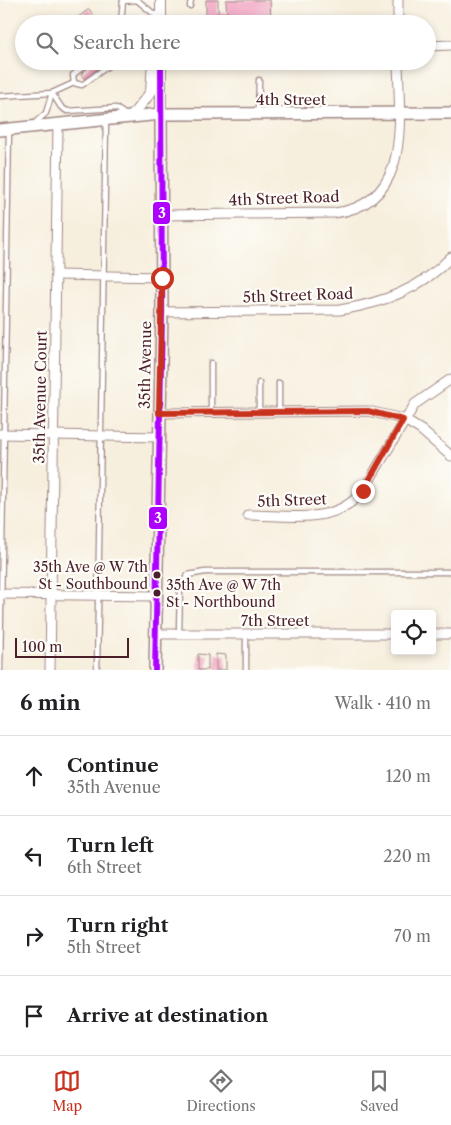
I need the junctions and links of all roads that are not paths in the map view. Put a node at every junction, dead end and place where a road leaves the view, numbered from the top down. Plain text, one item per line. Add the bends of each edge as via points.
1 (137, 0) edge
2 (161, 0) edge
3 (191, 0) edge
4 (398, 0) edge
5 (123, 1) edge
6 (190, 6) dead end
7 (122, 15) edge
8 (153, 15) edge
9 (161, 15) edge
10 (398, 15) edge
11 (451, 45) edge
12 (436, 46) edge
13 (82, 70) edge
14 (99, 70) edge
15 (152, 70) edge
16 (161, 70) edge
17 (398, 70) edge
18 (259, 80) dead end
19 (74, 83) junction
20 (52, 93) junction
21 (0, 96) edge
22 (398, 113) junction
23 (451, 113) edge
24 (161, 114) junction
25 (258, 114) junction
26 (130, 117) junction
27 (106, 119) junction
28 (58, 124) junction
29 (31, 127) junction
30 (4, 129) edge
31 (162, 215) junction
32 (451, 257) edge
33 (56, 274) junction
34 (104, 276) junction
35 (162, 278) junction
36 (162, 312) junction
37 (211, 362) dead end
38 (451, 379) edge
39 (259, 383) dead end
40 (279, 383) dead end
41 (211, 412) junction
42 (259, 412) junction
43 (280, 412) junction
44 (159, 413) junction
45 (403, 420) junction
46 (3, 434) edge
47 (53, 435) junction
48 (102, 436) junction
49 (159, 436) junction
50 (451, 456) edge
51 (248, 515) dead end
52 (451, 572) edge
53 (1, 594) edge
54 (52, 594) junction
55 (98, 595) junction
56 (155, 596) junction
57 (155, 634) junction
58 (179, 634) junction
59 (246, 634) junction
60 (391, 634) edge
61 (436, 634) edge
62 (451, 634) edge
63 (0, 670) edge
64 (50, 670) edge
65 (97, 670) edge
66 (155, 670) edge
67 (246, 670) edge

1 - 5 lane
1 - 8 lane
2 - 9 street
3 - 6 lane
4 - 10 street
5 - 7 lane
11 - 12 street
13 - 19 lane via 73,76
14 - 19 lane via 82,86
15 - 26 street via 151,92
16 - 24 street, 35th Avenue
17 - 22 street, 4th Street Road
18 - 25 lane
19 - 20 lane
20 - 21 lane
20 - 26 lane via 67,111 116,108
20 - 29 lane via 46,113
22 - 23 main road, 4th Street
22 - 25 main road, 4th Street
22 - 31 street, 4th Street Road via 398,148 393,170 377,194 356,208 334,213
24 - 25 main road, 4th Street
24 - 26 main road, 4th Street
24 - 31 main road, 35th Avenue
26 - 27 main road, 4th Street
27 - 28 main road, 4th Street
27 - 34 lane
28 - 29 main road, 4th Street
28 - 33 street, 35th Avenue Court
29 - 30 main road, 4th Street
30 - 46 lane
31 - 35 main road, 35th Avenue
32 - 36 street, 5th Street Road via 410,289 368,306 340,310
33 - 34 street
33 - 47 street, 35th Avenue Court
34 - 35 street
34 - 48 lane
35 - 36 main road, 35th Avenue
36 - 44 main road, 35th Avenue
37 - 41 lane
38 - 45 street, 5th Street via 420,398
39 - 42 lane
40 - 43 lane
41 - 42 street
41 - 44 street
42 - 43 street
43 - 45 street via 368,411
44 - 49 main road, 35th Avenue
45 - 50 street via 421,430
45 - 51 street, 5th Street via 363,491 354,503 341,511 322,516
46 - 47 street
46 - 53 lane
47 - 48 street
47 - 54 street, 35th Avenue Court
48 - 49 street
48 - 55 lane
49 - 56 main road, 35th Avenue
52 - 58 lane via 205,572 188,575 180,586
53 - 54 street
53 - 63 lane
54 - 55 street
54 - 64 street, 35th Avenue Court
55 - 56 street
55 - 65 lane
56 - 57 main road, 35th Avenue
57 - 58 street, 7th Street
57 - 66 main road, 35th Avenue
58 - 59 street, 7th Street
59 - 60 street, 7th Street
59 - 67 lane
61 - 62 street

